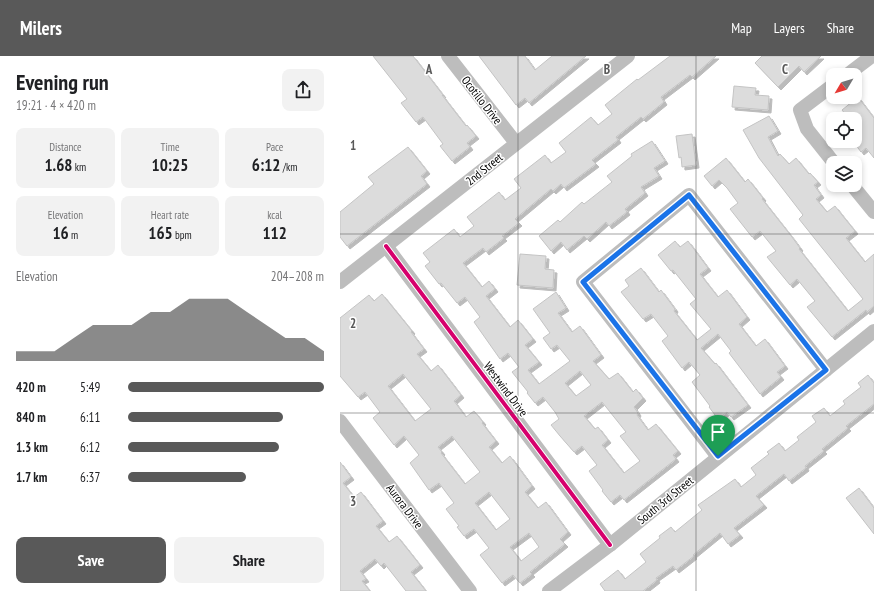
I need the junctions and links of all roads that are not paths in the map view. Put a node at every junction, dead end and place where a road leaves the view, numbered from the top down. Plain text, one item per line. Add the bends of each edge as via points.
1 (448, 56) edge
2 (872, 56) edge
3 (623, 58) edge
4 (856, 68) edge
5 (826, 90) edge
6 (516, 143) junction
7 (828, 156) edge
8 (858, 192) edge
9 (874, 212) edge
10 (386, 246) junction
11 (340, 282) edge
12 (874, 331) edge
13 (826, 370) junction
14 (340, 421) edge
15 (718, 456) junction
16 (610, 545) junction
17 (470, 591) edge
18 (549, 591) edge

1 - 6 street, Ocotillo Drive
2 - 4 street
3 - 6 street, 2nd Street
5 - 7 street via 800,110 807,129
6 - 10 street, 2nd Street
8 - 9 street
10 - 11 street, 2nd Street
10 - 16 street, Westwind Drive
12 - 13 street, South 3rd Street
13 - 15 street, South 3rd Street
13 - 15 street via 689,195 583,282
14 - 17 street, Aurora Drive
15 - 16 street, South 3rd Street
16 - 18 street, South 3rd Street

